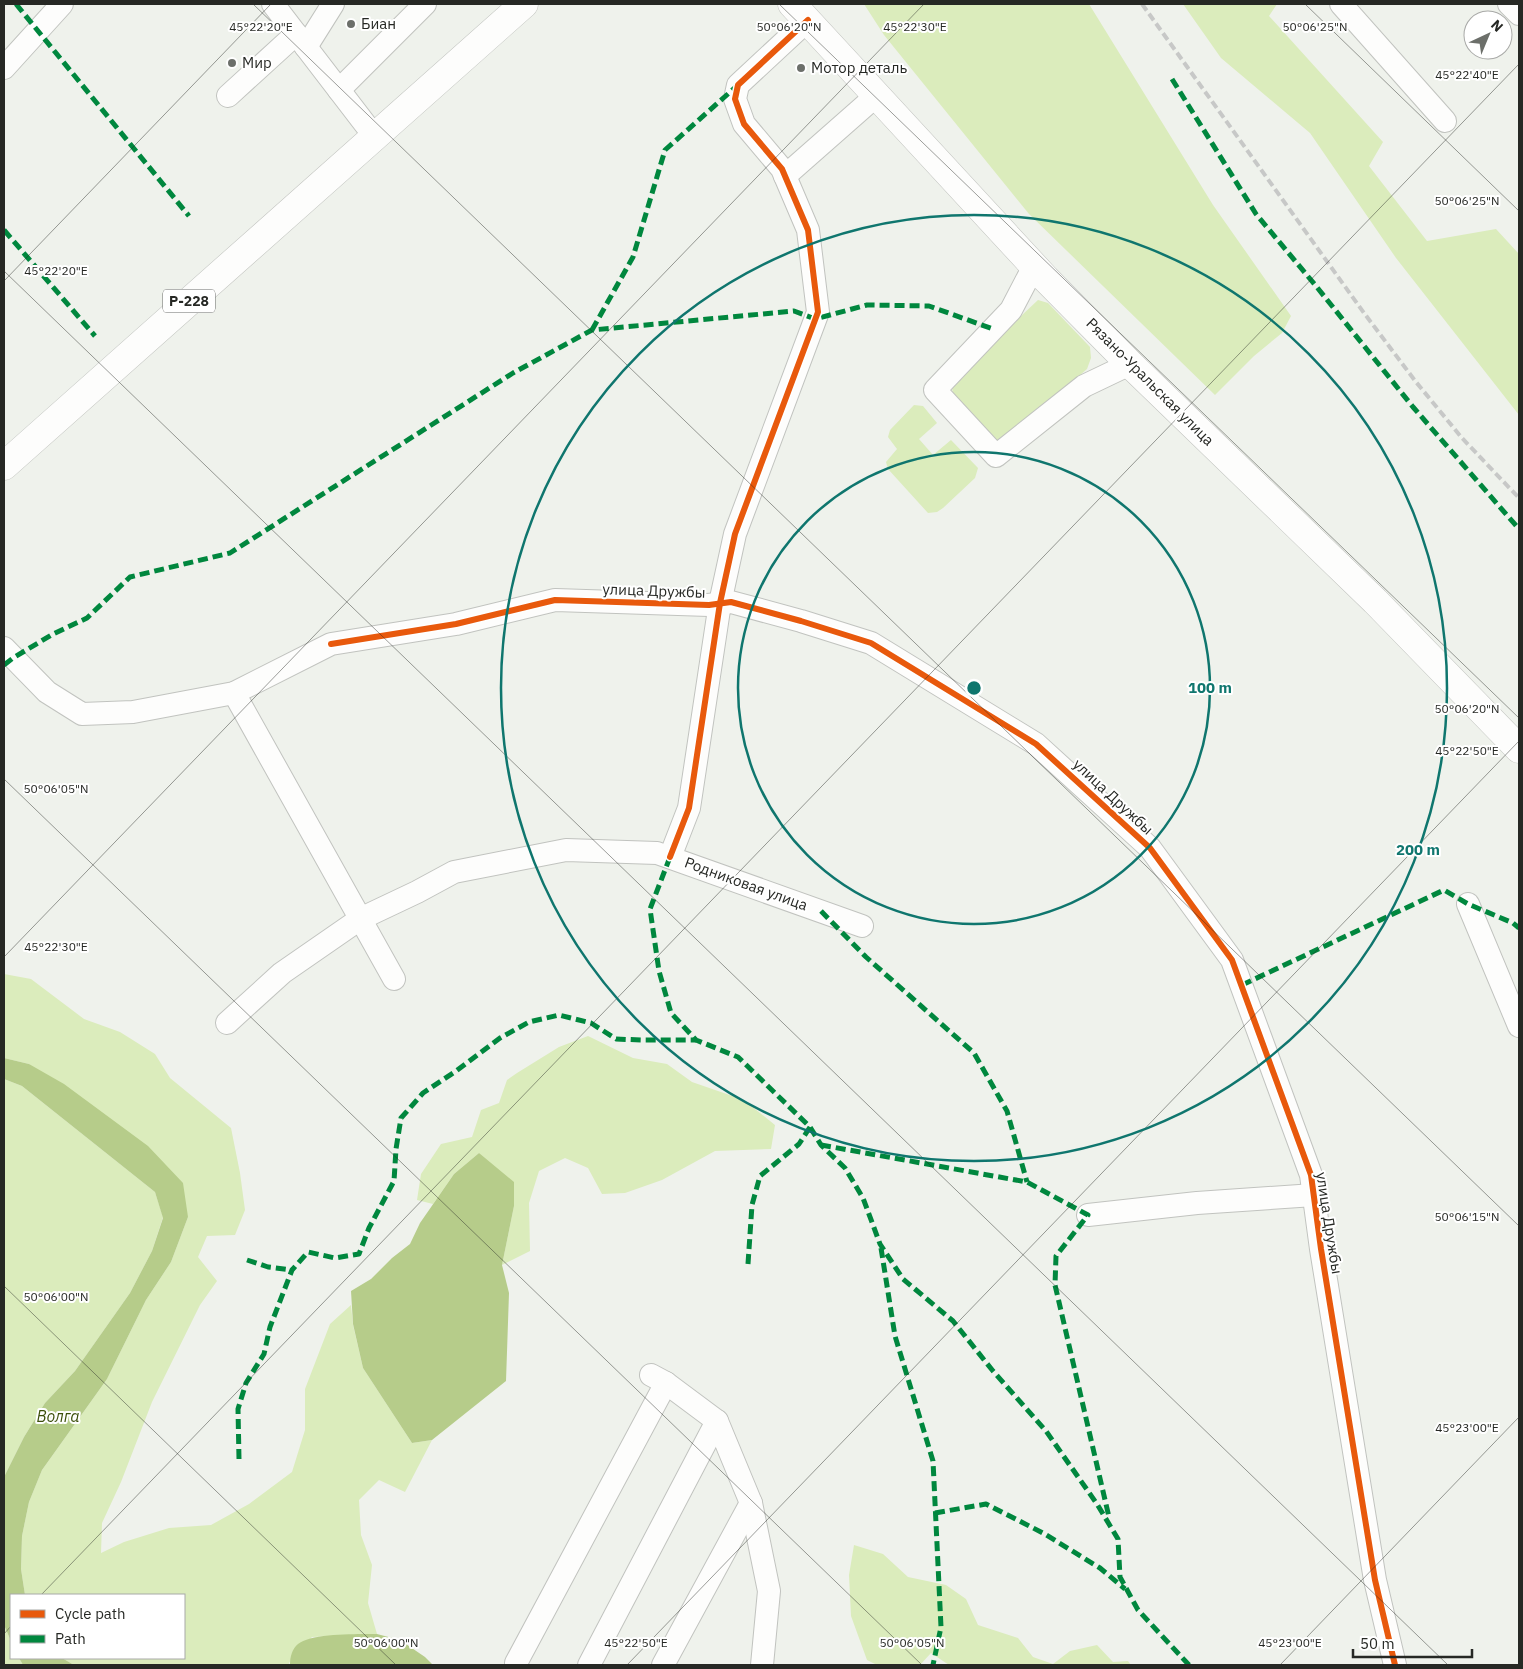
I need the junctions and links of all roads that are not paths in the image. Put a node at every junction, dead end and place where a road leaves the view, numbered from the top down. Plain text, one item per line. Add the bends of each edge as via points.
1 (62, 4) edge
2 (273, 4) edge
3 (333, 4) edge
4 (425, 4) edge
5 (524, 4) edge
6 (1341, 4) edge
7 (1508, 4) edge
8 (800, 12) edge
9 (1519, 14) edge
10 (301, 40) junction
11 (4, 68) edge
12 (339, 90) junction
13 (877, 95) junction
14 (228, 96) dead end
15 (1444, 121) dead end
16 (375, 137) junction
17 (785, 176) junction
18 (1034, 266) junction
19 (1130, 364) junction
20 (4, 466) edge
21 (720, 604) junction
22 (4, 648) edge
23 (234, 692) junction
24 (1519, 749) edge
25 (670, 857) junction
26 (1468, 904) dead end
27 (360, 919) junction
28 (862, 926) dead end
29 (394, 979) dead end
30 (227, 1023) dead end
31 (1519, 1026) edge
32 (1314, 1196) junction
33 (1088, 1216) dead end
34 (717, 1421) junction
35 (751, 1503) junction
36 (516, 1663) dead end
37 (589, 1665) edge
38 (663, 1665) edge
39 (762, 1665) edge
40 (1395, 1665) edge

1 - 11 street
2 - 10 street
3 - 10 street
4 - 12 street
5 - 16 main road, Р-228
6 - 15 street
7 - 9 street
8 - 13 main road, Рязано-Уральская улица
8 - 17 street via 738,85 735,100 744,124
10 - 12 street
10 - 14 street
12 - 16 street
13 - 17 street
13 - 18 main road, Рязано-Уральская улица
16 - 20 main road, Р-228
17 - 21 street via 808,230 818,312 735,534
18 - 19 main road, Рязано-Уральская улица
18 - 19 street via 1011,310 934,390 996,456 1084,386
19 - 24 main road, Рязано-Уральская улица via 1375,600
21 - 23 street, улица Дружбы via 555,600 456,624 331,644
21 - 25 street via 689,808
21 - 32 street, улица Дружбы via 730,602 871,643 1036,744 1150,848 1232,960 1311,1175
22 - 23 street, улица Дружбы via 47,692 82,714 133,712
23 - 27 street
25 - 27 street, Родниковая улица via 657,853 566,850 454,872
25 - 28 street, Родниковая улица
26 - 31 street
27 - 29 street
27 - 30 street, Родниковая улица via 282,973
32 - 33 street via 1196,1203
32 - 40 street, улица Дружбы via 1375,1580
34 - 35 street
34 - 36 street via 659,1379
34 - 37 street
35 - 38 street
35 - 39 street via 769,1592

